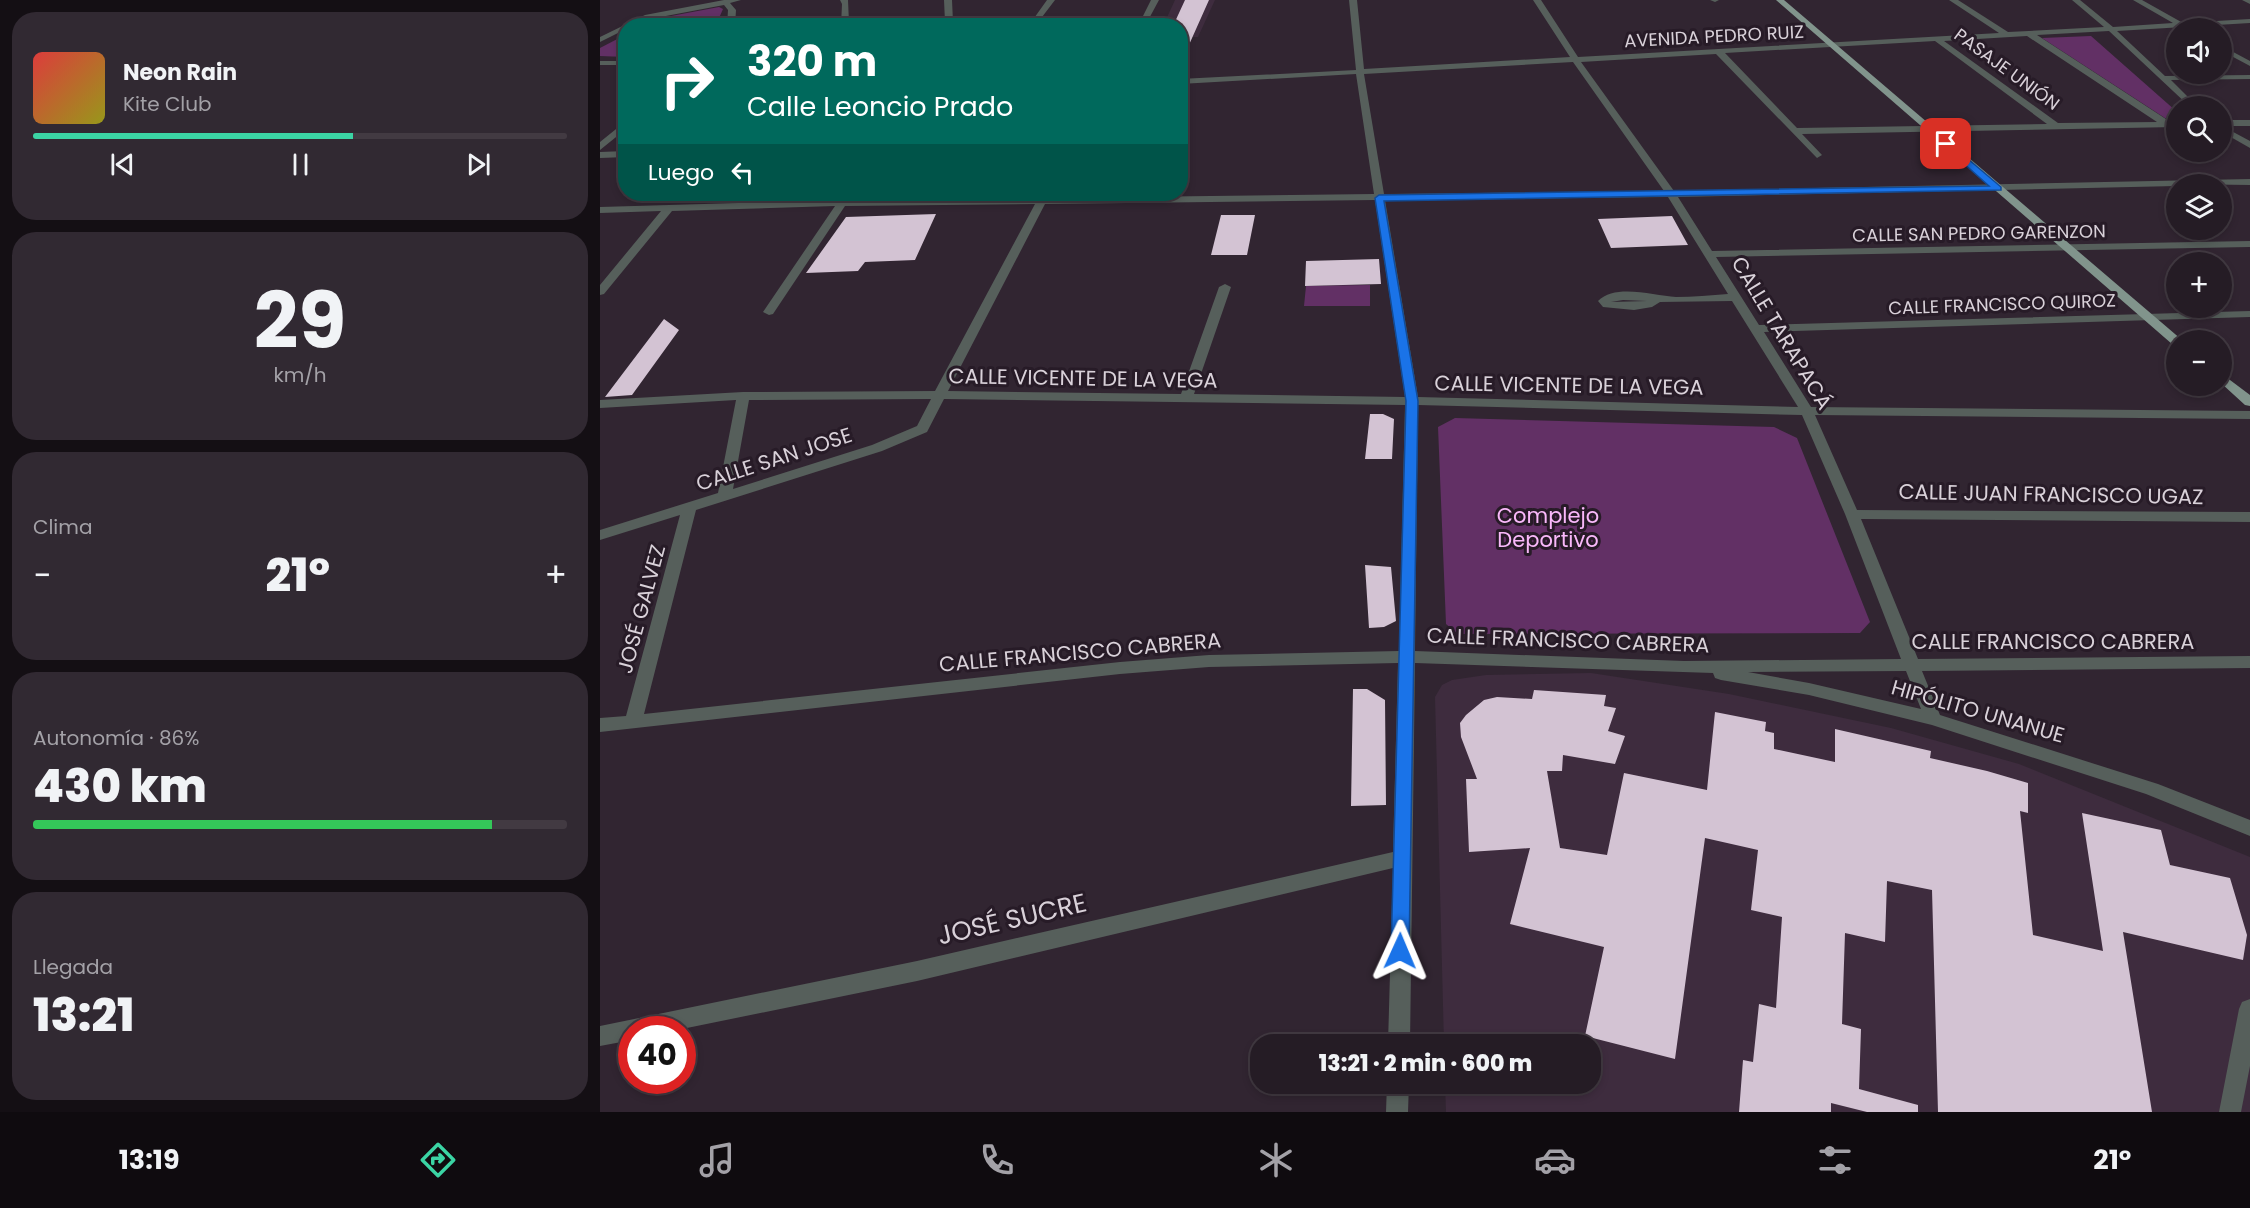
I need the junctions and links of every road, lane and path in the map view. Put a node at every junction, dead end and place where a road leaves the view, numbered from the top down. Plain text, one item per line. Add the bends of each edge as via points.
1 (737, 0) edge
2 (844, 0) edge
3 (948, 0) edge
4 (1051, 0) edge
5 (1155, 0) edge
6 (1353, 0) edge
7 (1537, 0) edge
8 (1780, 0) edge
9 (1953, 0) edge
10 (2076, 0) edge
11 (2137, 0) edge
12 (725, 2) junction
13 (646, 18) edge
14 (732, 18) edge
15 (845, 18) edge
16 (949, 18) edge
17 (1038, 18) edge
18 (1145, 18) edge
19 (2169, 18) edge
20 (2250, 21) edge
21 (2232, 23) edge
22 (2166, 28) edge
23 (2111, 29) junction
24 (618, 30) edge
25 (2028, 33) junction
26 (2007, 35) junction
27 (1937, 39) junction
28 (600, 40) edge
29 (1831, 45) junction
30 (1718, 51) junction
31 (2232, 54) edge
32 (1575, 59) junction
33 (600, 63) edge
34 (618, 63) edge
35 (2250, 64) edge
36 (1360, 72) junction
37 (2250, 76) edge
38 (2164, 78) junction
39 (1188, 82) edge
40 (2183, 96) edge
41 (2166, 120) edge
42 (2232, 123) edge
43 (2250, 123) edge
44 (2166, 124) edge
45 (2057, 127) junction
46 (1928, 129) junction
47 (618, 131) edge
48 (1794, 131) junction
49 (2232, 135) edge
50 (2250, 145) edge
51 (600, 147) edge
52 (618, 154) edge
53 (600, 155) edge
54 (1818, 155) dead end
55 (2250, 183) edge
56 (1997, 188) junction
57 (1671, 194) junction
58 (1188, 198) edge
59 (1379, 198) junction
60 (922, 201) edge
61 (1040, 201) edge
62 (842, 203) junction
63 (669, 208) junction
64 (600, 210) edge
65 (2250, 244) edge
66 (2068, 248) junction
67 (1709, 254) junction
68 (1225, 287) dead end
69 (600, 292) edge
70 (1736, 297) junction
71 (1658, 299) dead end
72 (769, 312) dead end
73 (2250, 314) edge
74 (2149, 318) junction
75 (1756, 329) junction
76 (2166, 332) edge
77 (2232, 387) edge
78 (940, 395) junction
79 (743, 396) junction
80 (1186, 398) junction
81 (1412, 401) junction
82 (2250, 402) edge
83 (600, 404) edge
84 (1807, 411) junction
85 (2250, 415) edge
86 (724, 497) junction
87 (689, 508) junction
88 (1852, 513) junction
89 (2250, 517) edge
90 (600, 535) edge
91 (1407, 657) junction
92 (2250, 662) edge
93 (1912, 665) junction
94 (1684, 667) junction
95 (1933, 719) junction
96 (633, 721) junction
97 (600, 725) edge
98 (2250, 828) edge
99 (1401, 858) junction
100 (2250, 1009) edge
101 (696, 1016) edge
102 (618, 1032) edge
103 (1399, 1034) edge
104 (600, 1036) edge
105 (1398, 1094) edge
106 (1398, 1112) edge
107 (2230, 1112) edge

1 - 12 street
2 - 15 street
3 - 16 street
4 - 17 street
5 - 18 street
6 - 36 street
7 - 32 street, CALLE TARAPACÁ
8 - 29 main road
9 - 26 street
10 - 23 street
11 - 19 street
12 - 13 street
12 - 14 street via 732,10
20 - 21 street, AVENIDA PEDRO RUIZ
22 - 23 street, AVENIDA PEDRO RUIZ
23 - 25 street, AVENIDA PEDRO RUIZ
23 - 38 street
24 - 28 street
25 - 26 street, AVENIDA PEDRO RUIZ
25 - 41 street
26 - 27 street, AVENIDA PEDRO RUIZ
27 - 29 street, AVENIDA PEDRO RUIZ
27 - 45 street, PASAJE UNIÓN
29 - 30 street, AVENIDA PEDRO RUIZ
29 - 46 main road
30 - 32 street, AVENIDA PEDRO RUIZ
30 - 48 street
31 - 35 street
32 - 36 street, AVENIDA PEDRO RUIZ
32 - 57 street, CALLE TARAPACÁ
33 - 34 street
36 - 39 street, AVENIDA PEDRO RUIZ
36 - 59 street
37 - 38 street
38 - 40 street
42 - 43 street
44 - 45 street
45 - 46 street
46 - 48 street
46 - 56 main road
47 - 51 street
48 - 54 street
49 - 50 street
52 - 53 street
55 - 56 street
56 - 57 street
56 - 66 main road
57 - 59 street
57 - 67 street, CALLE TARAPACÁ
58 - 59 street
59 - 81 street
60 - 62 street
61 - 78 street, CALLE SAN JOSE
62 - 63 street
62 - 72 street
63 - 64 street
63 - 69 street
65 - 66 street, CALLE SAN PEDRO GARENZON
66 - 67 street, CALLE SAN PEDRO GARENZON
66 - 74 main road
67 - 70 street, CALLE TARAPACÁ
68 - 80 street
70 - 71 street
70 - 75 street, CALLE TARAPACÁ
73 - 74 street, CALLE FRANCISCO QUIROZ
74 - 75 street, CALLE FRANCISCO QUIROZ
74 - 76 main road
75 - 84 street, CALLE TARAPACÁ
77 - 82 main road
78 - 79 street, CALLE VICENTE DE LA VEGA
78 - 80 street, CALLE VICENTE DE LA VEGA
78 - 86 street, CALLE SAN JOSE via 922,429 911,435
79 - 83 street, CALLE VICENTE DE LA VEGA
79 - 86 street
80 - 81 street, CALLE VICENTE DE LA VEGA
81 - 84 street, CALLE VICENTE DE LA VEGA
81 - 91 street
84 - 85 street, CALLE VICENTE DE LA VEGA
84 - 88 street, CALLE TARAPACÁ
86 - 87 street, CALLE SAN JOSE
87 - 90 street, CALLE SAN JOSE
87 - 96 street, JOSÉ GALVEZ
88 - 89 street, CALLE JUAN FRANCISCO UGAZ
88 - 93 street, CALLE TARAPACÁ
91 - 94 street, CALLE FRANCISCO CABRERA
91 - 96 street, CALLE FRANCISCO CABRERA via 1209,661 1120,668
91 - 99 street
92 - 93 street, CALLE FRANCISCO CABRERA
93 - 94 street, CALLE FRANCISCO CABRERA
93 - 95 street, CALLE TARAPACÁ
94 - 95 street, HIPÓLITO UNANUE via 1809,689
95 - 98 street, HIPÓLITO UNANUE via 2152,789
96 - 97 street, CALLE FRANCISCO CABRERA
99 - 101 street, JOSÉ SUCRE via 917,970
99 - 103 street
100 - 107 street
102 - 104 street, JOSÉ SUCRE
105 - 106 street

